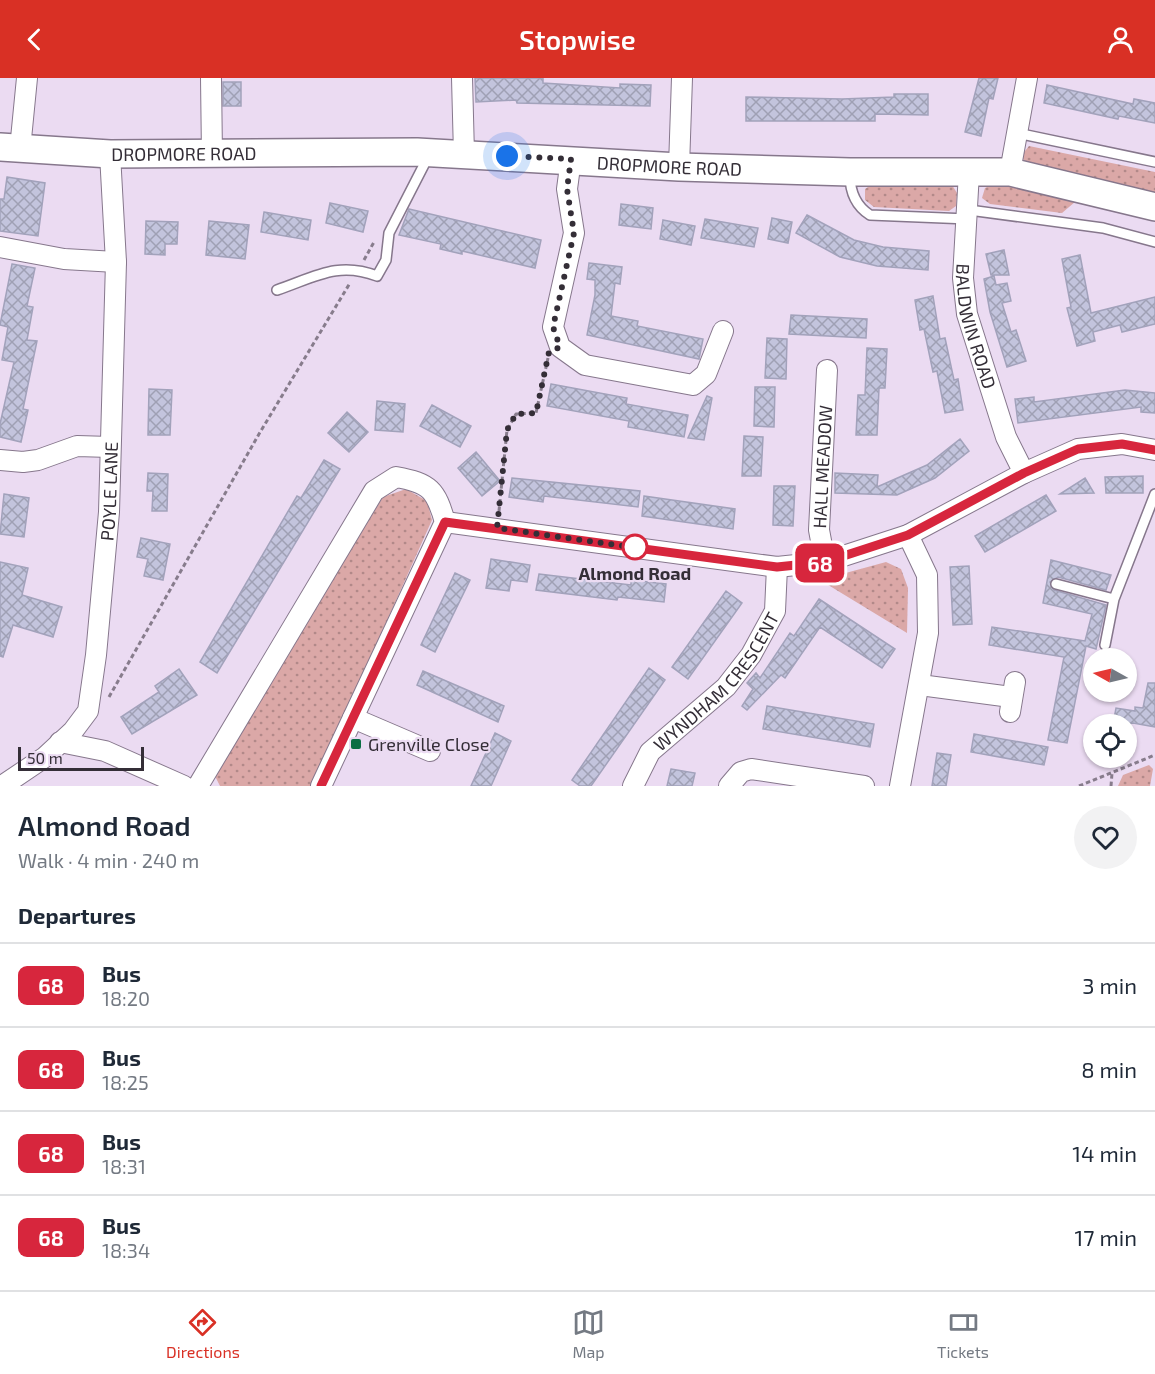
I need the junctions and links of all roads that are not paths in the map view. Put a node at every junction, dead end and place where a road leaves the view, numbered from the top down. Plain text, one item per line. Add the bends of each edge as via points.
1 (27, 78) edge
2 (211, 78) edge
3 (462, 78) edge
4 (682, 78) edge
5 (1027, 78) edge
6 (1017, 132) junction
7 (10, 148) edge
8 (430, 152) junction
9 (110, 154) junction
10 (212, 154) junction
11 (464, 154) junction
12 (571, 159) junction
13 (1155, 162) edge
14 (679, 167) junction
15 (850, 172) junction
16 (969, 172) junction
17 (1010, 172) junction
18 (1155, 207) edge
19 (968, 214) junction
20 (1155, 243) edge
21 (0, 247) edge
22 (116, 262) junction
23 (277, 290) dead end
24 (723, 331) dead end
25 (827, 370) dead end
26 (110, 447) junction
27 (1155, 450) edge
28 (0, 460) edge
29 (1024, 473) junction
30 (1155, 494) edge
31 (445, 522) junction
32 (908, 535) junction
33 (825, 562) junction
34 (777, 567) junction
35 (1056, 584) dead end
36 (1114, 599) junction
37 (1105, 645) dead end
38 (920, 685) junction
39 (1012, 697) dead end
40 (353, 718) junction
41 (82, 721) junction
42 (60, 742) junction
43 (105, 750) junction
44 (430, 751) dead end
45 (2, 786) edge
46 (184, 786) edge
47 (198, 786) edge
48 (321, 786) edge
49 (633, 786) edge
50 (729, 786) edge
51 (864, 786) edge
52 (900, 786) edge

1 - 7 street
2 - 10 street
3 - 11 street
4 - 14 street
5 - 6 street
6 - 13 lane
6 - 17 street
7 - 9 street, DROPMORE ROAD
8 - 10 street, DROPMORE ROAD
8 - 11 street, DROPMORE ROAD
8 - 23 lane via 389,233 386,260 377,276 359,268 340,268
9 - 10 street, DROPMORE ROAD
9 - 22 street, POYLE LANE
11 - 12 street, DROPMORE ROAD
12 - 14 street, DROPMORE ROAD
12 - 24 street via 567,189 574,233 553,327 560,347 585,365 693,385 706,374
14 - 15 street, DROPMORE ROAD
15 - 16 street, DROPMORE ROAD
15 - 19 lane via 856,200 870,214
16 - 17 street, DROPMORE ROAD
16 - 19 street, BALDWIN ROAD
17 - 18 street, DROPMORE ROAD
19 - 20 lane via 1103,228
19 - 29 street, BALDWIN ROAD via 963,278 967,314 1005,437
21 - 22 street via 64,260
22 - 26 street, POYLE LANE
25 - 33 street, HALL MEADOW via 819,530
26 - 28 street via 77,446 38,460
26 - 41 street, POYLE LANE via 109,512 96,655 88,711
27 - 29 street via 1122,444 1078,449
29 - 32 street
30 - 36 lane
31 - 34 street
31 - 40 street
31 - 47 street via 438,497 420,481 396,477 374,491
32 - 33 street
32 - 38 street via 927,575 928,633
33 - 34 street
34 - 49 street, WYNDHAM CRESCENT via 775,611 752,655 726,687 651,752
35 - 36 lane
36 - 37 lane
38 - 39 street
38 - 52 street
40 - 44 street
40 - 48 street
41 - 42 street, POYLE LANE
41 - 43 street
42 - 43 street
42 - 45 street, POYLE LANE
43 - 46 street
50 - 51 street via 741,772 751,769

